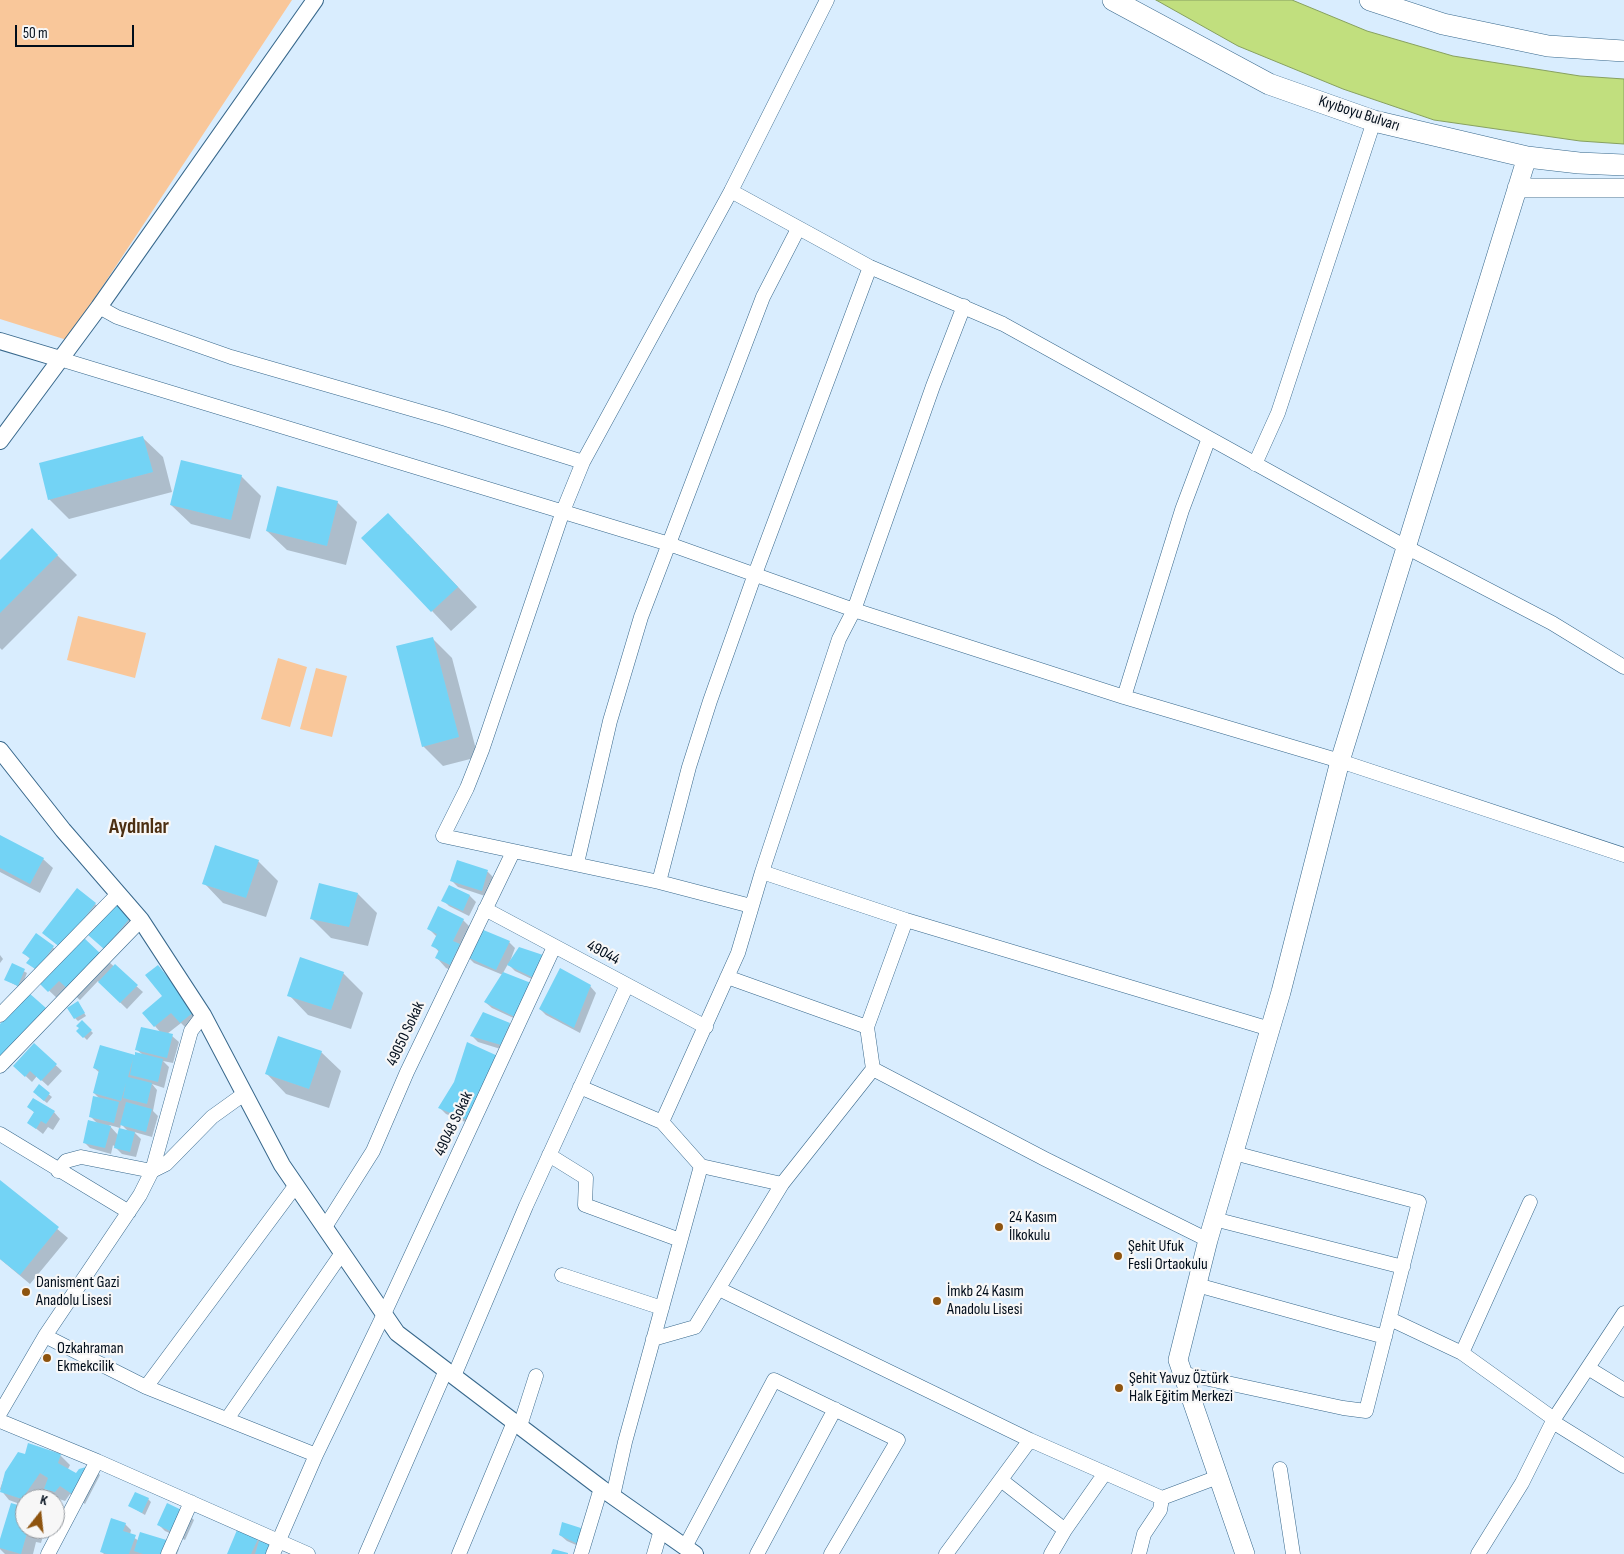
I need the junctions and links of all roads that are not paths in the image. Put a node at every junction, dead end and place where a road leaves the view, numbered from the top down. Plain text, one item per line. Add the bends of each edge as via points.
1 (315, 0) edge
2 (827, 0) edge
3 (1113, 0) edge
4 (1370, 0) edge
5 (1624, 51) edge
6 (1374, 121) junction
7 (1526, 157) junction
8 (1624, 165) edge
9 (1517, 188) junction
10 (1624, 188) edge
11 (731, 191) junction
12 (798, 229) junction
13 (870, 267) junction
14 (964, 306) junction
15 (99, 307) junction
16 (0, 341) edge
17 (60, 359) junction
18 (1209, 438) junction
19 (0, 441) edge
20 (583, 462) junction
21 (1256, 464) junction
22 (563, 511) junction
23 (670, 544) junction
24 (1406, 547) junction
25 (755, 574) junction
26 (854, 610) junction
27 (1624, 667) edge
28 (1124, 697) junction
29 (0, 750) edge
30 (1340, 761) junction
31 (513, 852) junction
32 (1624, 854) edge
33 (577, 863) junction
34 (762, 872) junction
35 (659, 882) junction
36 (118, 894) junction
37 (751, 906) junction
38 (485, 909) junction
39 (142, 920) junction
40 (906, 920) junction
41 (554, 948) junction
42 (728, 977) junction
43 (627, 985) junction
44 (0, 1015) edge
45 (202, 1015) junction
46 (706, 1027) junction
47 (867, 1027) junction
48 (1270, 1029) junction
49 (0, 1066) edge
50 (873, 1069) junction
51 (580, 1087) junction
52 (244, 1094) junction
53 (662, 1122) junction
54 (0, 1134) edge
55 (1234, 1154) junction
56 (549, 1155) junction
57 (701, 1166) junction
58 (58, 1171) junction
59 (152, 1171) junction
60 (782, 1184) junction
61 (296, 1186) junction
62 (1530, 1202) dead end
63 (129, 1212) junction
64 (1214, 1219) junction
65 (325, 1227) junction
66 (680, 1240) junction
67 (1208, 1240) junction
68 (342, 1253) junction
69 (1403, 1267) junction
70 (562, 1275) dead end
71 (1197, 1285) junction
72 (719, 1289) junction
73 (662, 1308) junction
74 (1624, 1313) edge
75 (384, 1314) junction
76 (1390, 1319) junction
77 (45, 1336) junction
78 (1385, 1337) junction
79 (653, 1339) junction
80 (1462, 1353) junction
81 (1588, 1368) junction
82 (450, 1373) junction
83 (1182, 1373) junction
84 (536, 1376) dead end
85 (146, 1387) junction
86 (1624, 1390) edge
87 (835, 1410) junction
88 (0, 1413) edge
89 (228, 1419) junction
90 (0, 1421) edge
91 (1554, 1421) junction
92 (517, 1424) junction
93 (1030, 1440) junction
94 (316, 1455) junction
95 (97, 1460) junction
96 (1624, 1466) edge
97 (1280, 1469) dead end
98 (1105, 1473) junction
99 (1218, 1477) junction
100 (1001, 1480) junction
101 (607, 1492) junction
102 (1162, 1498) junction
103 (191, 1502) junction
104 (661, 1530) junction
105 (1066, 1530) junction
106 (276, 1547) edge
107 (690, 1550) edge
108 (48, 1554) edge
109 (168, 1554) edge
110 (308, 1554) edge
111 (366, 1554) edge
112 (459, 1554) edge
113 (581, 1554) edge
114 (654, 1554) edge
115 (756, 1554) edge
116 (831, 1554) edge
117 (946, 1554) edge
118 (1051, 1554) edge
119 (1139, 1554) edge
120 (1245, 1554) edge
121 (1293, 1554) edge
122 (1478, 1554) edge

1 - 15 street
2 - 11 street
3 - 6 main road, Kıyıboyu Bulvarı via 1269,84
4 - 5 main road via 1443,24 1548,46
6 - 7 main road, Kıyıboyu Bulvarı
6 - 21 street via 1278,413
7 - 8 main road, Kıyıboyu Bulvarı
7 - 9 main road
9 - 10 main road
9 - 24 main road
11 - 12 street
11 - 20 street
12 - 13 street
12 - 23 street via 763,297
13 - 14 street
13 - 25 street
14 - 18 street via 1004,324
14 - 26 street
15 - 17 street
15 - 20 street via 117,317 231,357
16 - 17 street
17 - 19 street
17 - 22 street
18 - 21 street
18 - 28 street via 1182,510
20 - 22 street
21 - 24 street
22 - 23 street
22 - 31 street via 482,750 443,836
23 - 25 street
23 - 33 street via 624,669
24 - 27 street via 1552,623
24 - 30 main road
25 - 26 street
25 - 35 street via 689,766
26 - 28 street
26 - 34 street via 838,639
28 - 30 street
29 - 36 street
30 - 32 street
30 - 48 main road
31 - 33 street
31 - 38 street, 49050 Sokak
33 - 35 street
34 - 37 street
34 - 40 street
35 - 37 street
36 - 39 street
36 - 44 street
37 - 42 street
38 - 41 street, 49044
38 - 65 street, 49050 Sokak via 373,1151
39 - 45 street
39 - 49 street
40 - 47 street
40 - 48 street
41 - 43 street, 49044
41 - 75 street, 49048 Sokak
42 - 46 street
42 - 47 street
43 - 46 street, 49044
43 - 51 street
45 - 52 street
45 - 59 street via 192,1031
46 - 53 street
47 - 50 street
48 - 55 main road
50 - 60 street
50 - 67 street via 1045,1160
51 - 53 street
51 - 56 street
52 - 59 street via 212,1117 166,1164
52 - 61 street
53 - 57 street
54 - 58 street
55 - 64 main road
55 - 69 street via 1419,1202
56 - 66 street via 586,1178 585,1205
56 - 82 street
57 - 60 street
57 - 66 street
58 - 59 street via 66,1161 81,1157
58 - 63 street
59 - 63 street
60 - 72 street
61 - 65 street
61 - 85 street
62 - 80 street
63 - 77 street
64 - 67 main road
64 - 69 street
65 - 68 street
66 - 73 street
67 - 71 main road
68 - 75 street
68 - 89 street
69 - 76 street
70 - 73 street
71 - 78 street
71 - 83 main road via 1178,1360
72 - 79 street via 695,1327
72 - 93 street
73 - 79 street
74 - 81 street
75 - 82 street via 398,1333
75 - 94 street, 49048 Sokak
76 - 78 street
76 - 80 street
77 - 85 street
77 - 88 street
78 - 83 street via 1366,1410 1343,1408
79 - 101 street
80 - 91 street
81 - 86 street
81 - 91 street
82 - 92 street
82 - 111 street
83 - 99 main road
84 - 92 street
85 - 89 street
87 - 107 street via 774,1380
87 - 115 street
87 - 116 street via 898,1440
89 - 94 street
90 - 95 street
91 - 96 street
91 - 122 street via 1522,1483
92 - 101 street
92 - 112 street
93 - 98 street
93 - 100 street
94 - 106 street, 49048 Sokak
95 - 103 street
95 - 108 street
97 - 121 street
98 - 102 street
98 - 105 street
99 - 102 street
99 - 120 main road
100 - 105 street
100 - 117 street
101 - 104 street
101 - 113 street
102 - 119 street via 1160,1510 1144,1534
103 - 106 street
103 - 109 street
104 - 107 street
104 - 114 street
105 - 118 street
106 - 110 street

